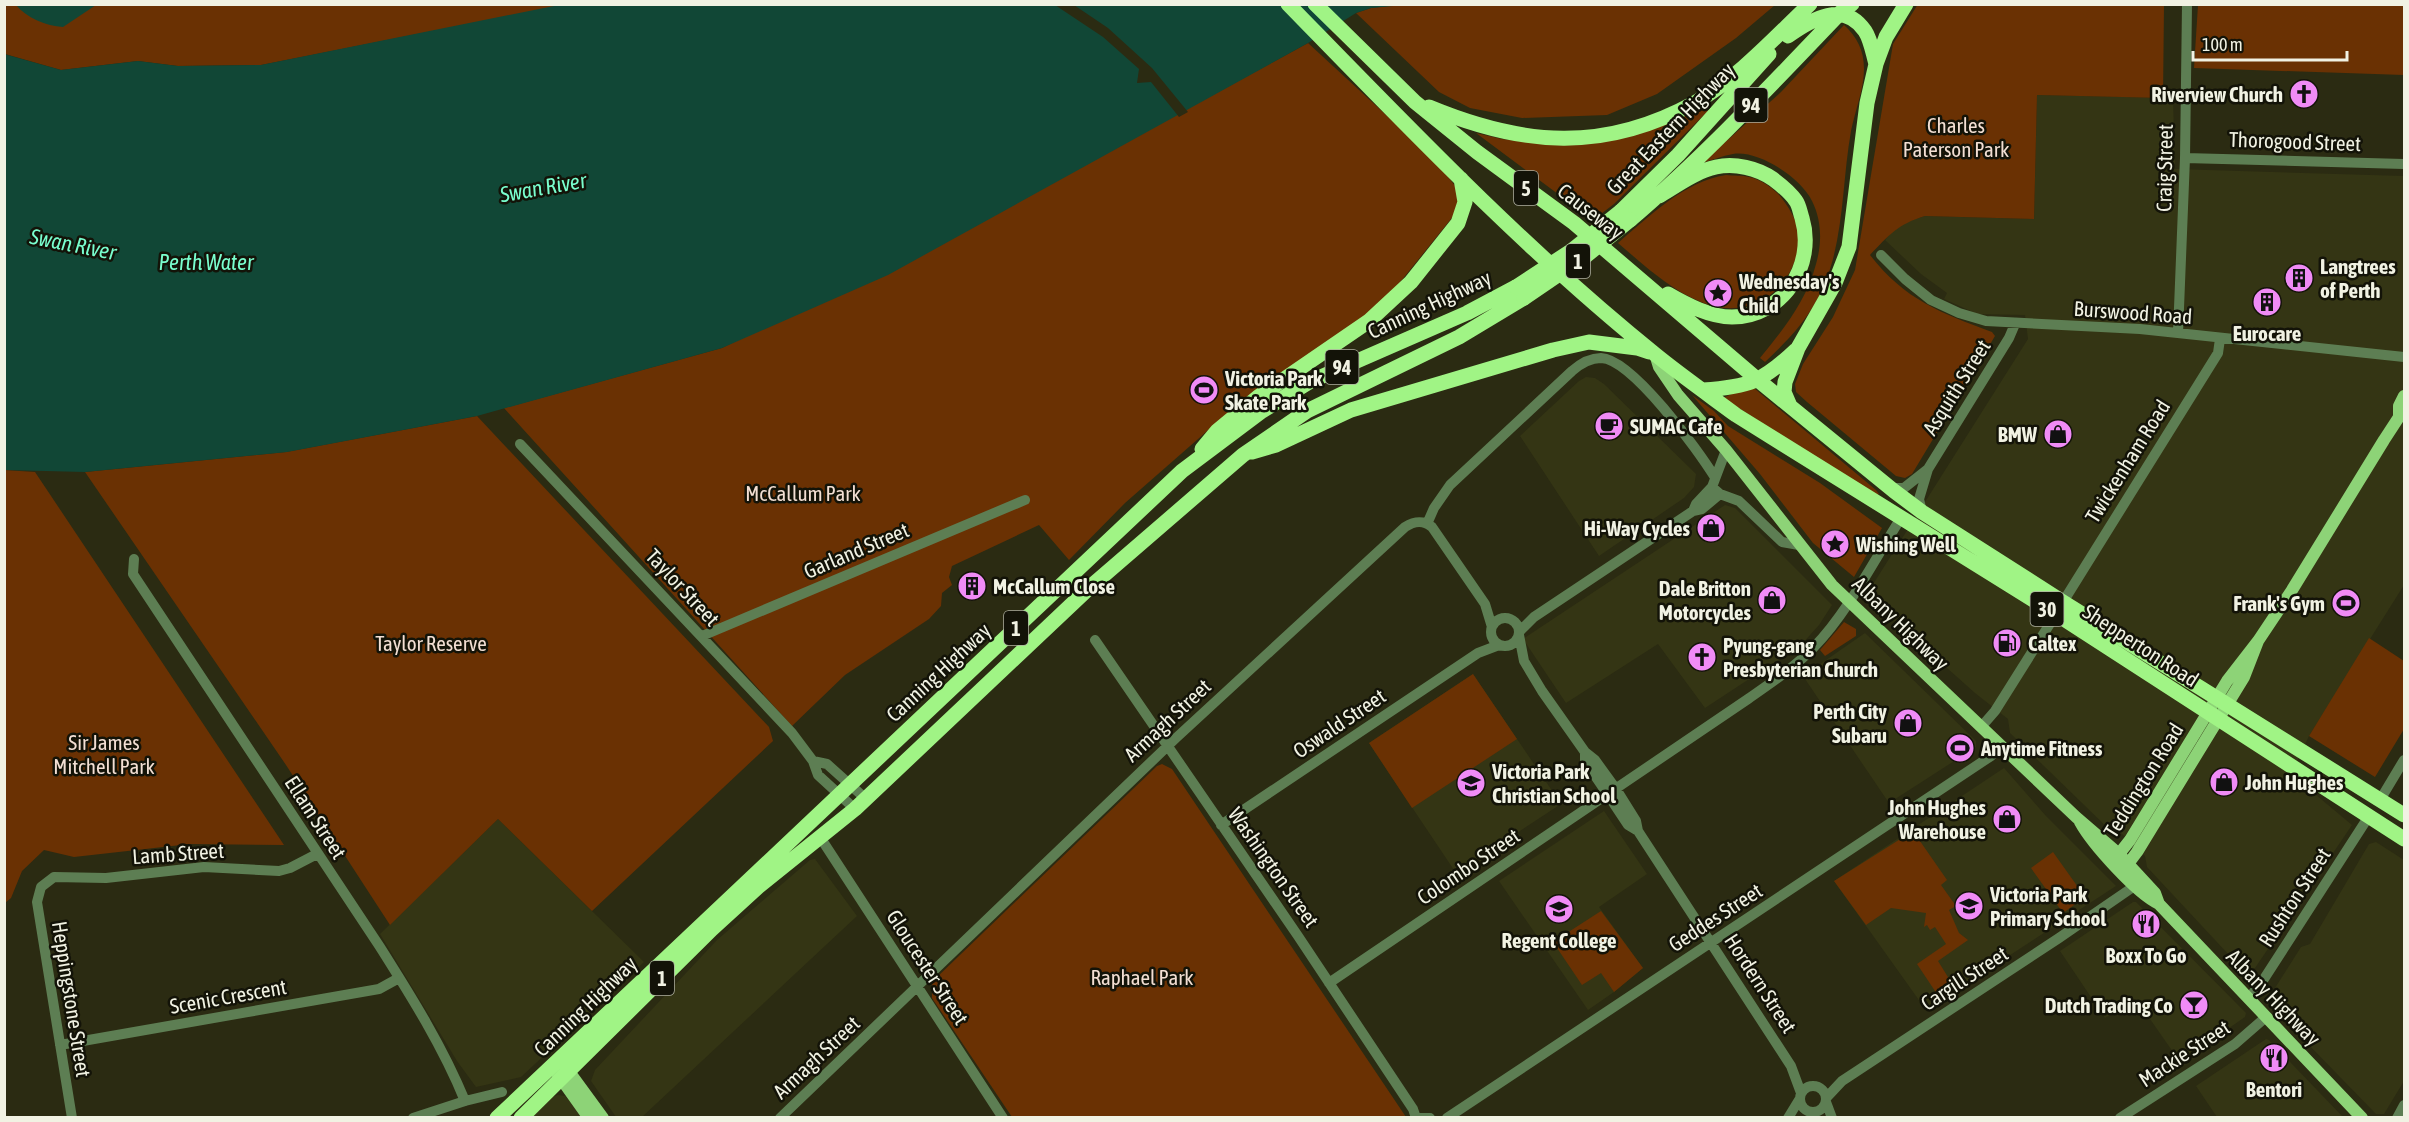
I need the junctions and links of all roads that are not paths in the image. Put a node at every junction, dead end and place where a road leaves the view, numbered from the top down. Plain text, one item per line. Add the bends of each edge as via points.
1 (1288, 4) edge
2 (1315, 4) edge
3 (1812, 4) edge
4 (1906, 4) edge
5 (2187, 4) edge
6 (1847, 8) edge
7 (1781, 41) junction
8 (1876, 64) junction
9 (1415, 102) junction
10 (2185, 158) junction
11 (2404, 164) edge
12 (1461, 178) junction
13 (1659, 196) junction
14 (1625, 216) junction
15 (1881, 255) dead end
16 (1637, 275) junction
17 (1520, 292) junction
18 (2015, 324) junction
19 (2178, 333) junction
20 (2220, 339) junction
21 (1798, 348) junction
22 (1655, 354) junction
23 (2404, 359) edge
24 (1758, 380) junction
25 (1703, 390) junction
26 (2404, 396) edge
27 (1790, 406) junction
28 (2402, 415) edge
29 (520, 444) dead end
30 (1726, 450) junction
31 (1244, 454) junction
32 (1928, 469) junction
33 (1182, 471) junction
34 (1715, 486) junction
35 (1889, 487) junction
36 (1025, 500) dead end
37 (1922, 512) junction
38 (1902, 518) junction
39 (1427, 524) junction
40 (1799, 544) junction
41 (134, 559) dead end
42 (1850, 601) junction
43 (1485, 604) junction
44 (2059, 608) junction
45 (1534, 617) junction
46 (1507, 618) junction
47 (1491, 630) junction
48 (1519, 634) junction
49 (702, 636) junction
50 (1095, 640) dead end
51 (1502, 645) junction
52 (1478, 653) junction
53 (1524, 661) junction
54 (2222, 701) junction
55 (2213, 715) junction
56 (1982, 726) junction
57 (1168, 745) junction
58 (2002, 746) junction
59 (2404, 760) edge
60 (844, 790) junction
61 (1612, 792) junction
62 (2380, 800) junction
63 (860, 804) junction
64 (2404, 815) edge
65 (2369, 816) junction
66 (1221, 825) junction
67 (820, 837) junction
68 (2404, 839) edge
69 (317, 854) junction
70 (2121, 862) junction
71 (2136, 885) junction
72 (41, 887) joint
73 (2159, 904) junction
74 (1711, 943) junction
75 (399, 978) junction
76 (1329, 983) junction
77 (918, 987) junction
78 (2249, 998) junction
79 (2266, 1017) junction
80 (60, 1045) junction
81 (1791, 1066) junction
82 (561, 1069) junction
83 (1842, 1082) junction
84 (1816, 1086) junction
85 (502, 1092) dead end
86 (1800, 1096) junction
87 (1826, 1100) junction
88 (465, 1101) junction
89 (2404, 1105) edge
90 (1817, 1114) edge
91 (72, 1118) edge
92 (413, 1118) edge
93 (497, 1118) edge
94 (521, 1118) edge
95 (589, 1118) edge
96 (603, 1118) edge
97 (780, 1118) edge
98 (1003, 1118) edge
99 (1418, 1118) edge
100 (1430, 1118) edge
101 (1447, 1118) edge
102 (1789, 1118) edge
103 (1832, 1118) edge
104 (2120, 1118) edge
105 (2362, 1118) edge
106 (2397, 1118) edge

1 - 12 highway, 5
2 - 9 highway, Causeway / 5
3 - 7 highway, Great Eastern Highway / 94
3 - 9 highway via 1697,101 1647,124 1595,137 1561,139 1516,134 1472,124
4 - 8 highway via 1886,37
5 - 10 street, Craig Street
6 - 7 highway via 1817,17
6 - 8 highway via 1865,31
6 - 13 highway, Great Eastern Highway / 94
7 - 14 highway, Great Eastern Highway / 94
8 - 21 highway via 1867,103 1849,247 1835,283
9 - 16 highway, Causeway / 5 via 1574,222
10 - 11 street, Thorogood Street
10 - 19 street, Craig Street
12 - 22 highway, 5 via 1528,243
12 - 33 highway via 1466,202 1458,223 1411,282 1369,321 1258,397 1216,431
13 - 14 highway, Great Eastern Highway
13 - 16 highway via 1716,167 1746,167 1764,173 1797,202 1805,228 1802,265 1791,287 1774,304 1733,317 1715,315 1679,300
14 - 17 highway, Great Eastern Highway / 94, bridge via 1571,251
15 - 18 street, Burswood Road via 1931,300 1971,317
16 - 24 highway, Causeway / 5
17 - 31 highway, Canning Highway / 1 via 1459,337 1307,411
17 - 33 highway, Canning Highway / 94 via 1310,382 1262,411
18 - 19 street, Burswood Road
18 - 32 street, Asquith Street
19 - 20 street, Burswood Road
20 - 23 street, Burswood Road
20 - 44 street, Twickenham Road via 2217,353
21 - 24 highway
21 - 27 highway via 1785,382 1784,392
22 - 25 highway, 5
22 - 30 main road, Albany Highway via 1678,395
22 - 31 highway via 1589,342 1553,350 1351,410 1276,445
24 - 25 highway via 1731,388
24 - 27 highway, Shepperton Road / 30
25 - 38 highway, Shepperton Road / 30 via 1736,415
26 - 28 main road, Teddington Road via 2399,406
27 - 35 highway, Shepperton Road / 30
28 - 54 main road, Teddington Road via 2292,590 2234,671
29 - 49 street, Taylor Street
30 - 34 street
30 - 40 main road, Albany Highway
31 - 63 highway, Canning Highway / 1 via 1089,588
32 - 35 street, Asquith Street via 1904,488
32 - 37 street, Asquith Street via 1919,499
33 - 60 highway, Canning Highway / 1
34 - 39 street via 1703,458 1663,408 1622,366 1602,358 1582,363 1450,485
34 - 40 street via 1739,501 1782,542
34 - 45 street via 1702,509
35 - 37 highway, Shepperton Road / 30
36 - 49 street, Garland Street
37 - 44 highway, Shepperton Road / 30
38 - 42 street
38 - 44 highway, Shepperton Road / 30
39 - 43 street
39 - 57 street, Armagh Street via 1413,522 1406,527
40 - 42 main road, Albany Highway
41 - 69 street, Ellam Street via 133,574
42 - 56 main road, Albany Highway
42 - 61 street, Colombo Street via 1801,660
43 - 46 street
43 - 47 street
44 - 54 highway, Shepperton Road / 30
44 - 55 highway, Shepperton Road / 30
44 - 56 street, Twickenham Road
45 - 46 street
45 - 48 street
46 - 47 street via 1498,619
46 - 48 street via 1518,625
47 - 51 street via 1494,641
47 - 52 street, Oswald Street
48 - 51 street via 1513,644
48 - 53 street, Hordern Street
49 - 60 street, Taylor Street via 792,734 813,761 818,775
50 - 57 street, Washington Street
51 - 52 street, Oswald Street
51 - 53 street, Hordern Street
52 - 66 street, Oswald Street
53 - 61 street, Hordern Street via 1585,752 1595,760
54 - 55 main road, Teddington Road
54 - 62 highway, Shepperton Road / 30
55 - 65 highway, Shepperton Road / 30
55 - 70 main road, Teddington Road
56 - 58 main road, Albany Highway
57 - 66 street, Washington Street
57 - 77 street, Armagh Street
58 - 70 main road, Albany Highway via 2076,817 2087,836
58 - 74 street, Geddes Street
59 - 62 street
60 - 63 street, Taylor Street
60 - 82 highway, Canning Highway / 1 via 706,918
61 - 74 street, Hordern Street via 1636,821 1638,831
61 - 76 street, Colombo Street
62 - 64 highway, Shepperton Road / 30
63 - 67 highway, Canning Highway / 1
65 - 68 highway, Shepperton Road / 30
65 - 78 street, Rushton Street
66 - 76 street, Washington Street
67 - 77 street, Gloucester Street
67 - 82 highway, Canning Highway / 1 via 758,887
69 - 72 street, Lamb Street via 279,871 185,868 106,878 54,877
69 - 75 street, Ellam Street
70 - 71 main road, Albany Highway
70 - 73 main road, Albany Highway via 2155,893
71 - 73 main road, Albany Highway
71 - 83 street, Cargill Street
72 - 80 street, Heppingstone Street via 37,902
73 - 78 main road, Albany Highway
74 - 81 street, Hordern Street
74 - 101 street, Geddes Street
75 - 80 street, Scenic Crescent via 379,988
75 - 88 street, Ellam Street
76 - 99 street, Washington Street
77 - 97 street, Armagh Street
77 - 98 street, Gloucester Street
78 - 79 main road, Albany Highway
79 - 104 street, Mackie Street via 2235,1044
79 - 105 main road, Albany Highway
80 - 91 street, Heppingstone Street
81 - 84 street, Hordern Street
81 - 86 street, Hordern Street
82 - 93 highway, Canning Highway / 1
82 - 94 highway, Canning Highway / 1
82 - 95 main road
82 - 96 main road
83 - 84 street, Cargill Street
83 - 87 street, Cargill Street
84 - 86 street via 1805,1088
84 - 87 street
85 - 88 street
86 - 90 street via 1804,1108
86 - 102 street
87 - 90 street
87 - 103 street
88 - 92 street
89 - 106 street
90 - 102 street
99 - 100 street

